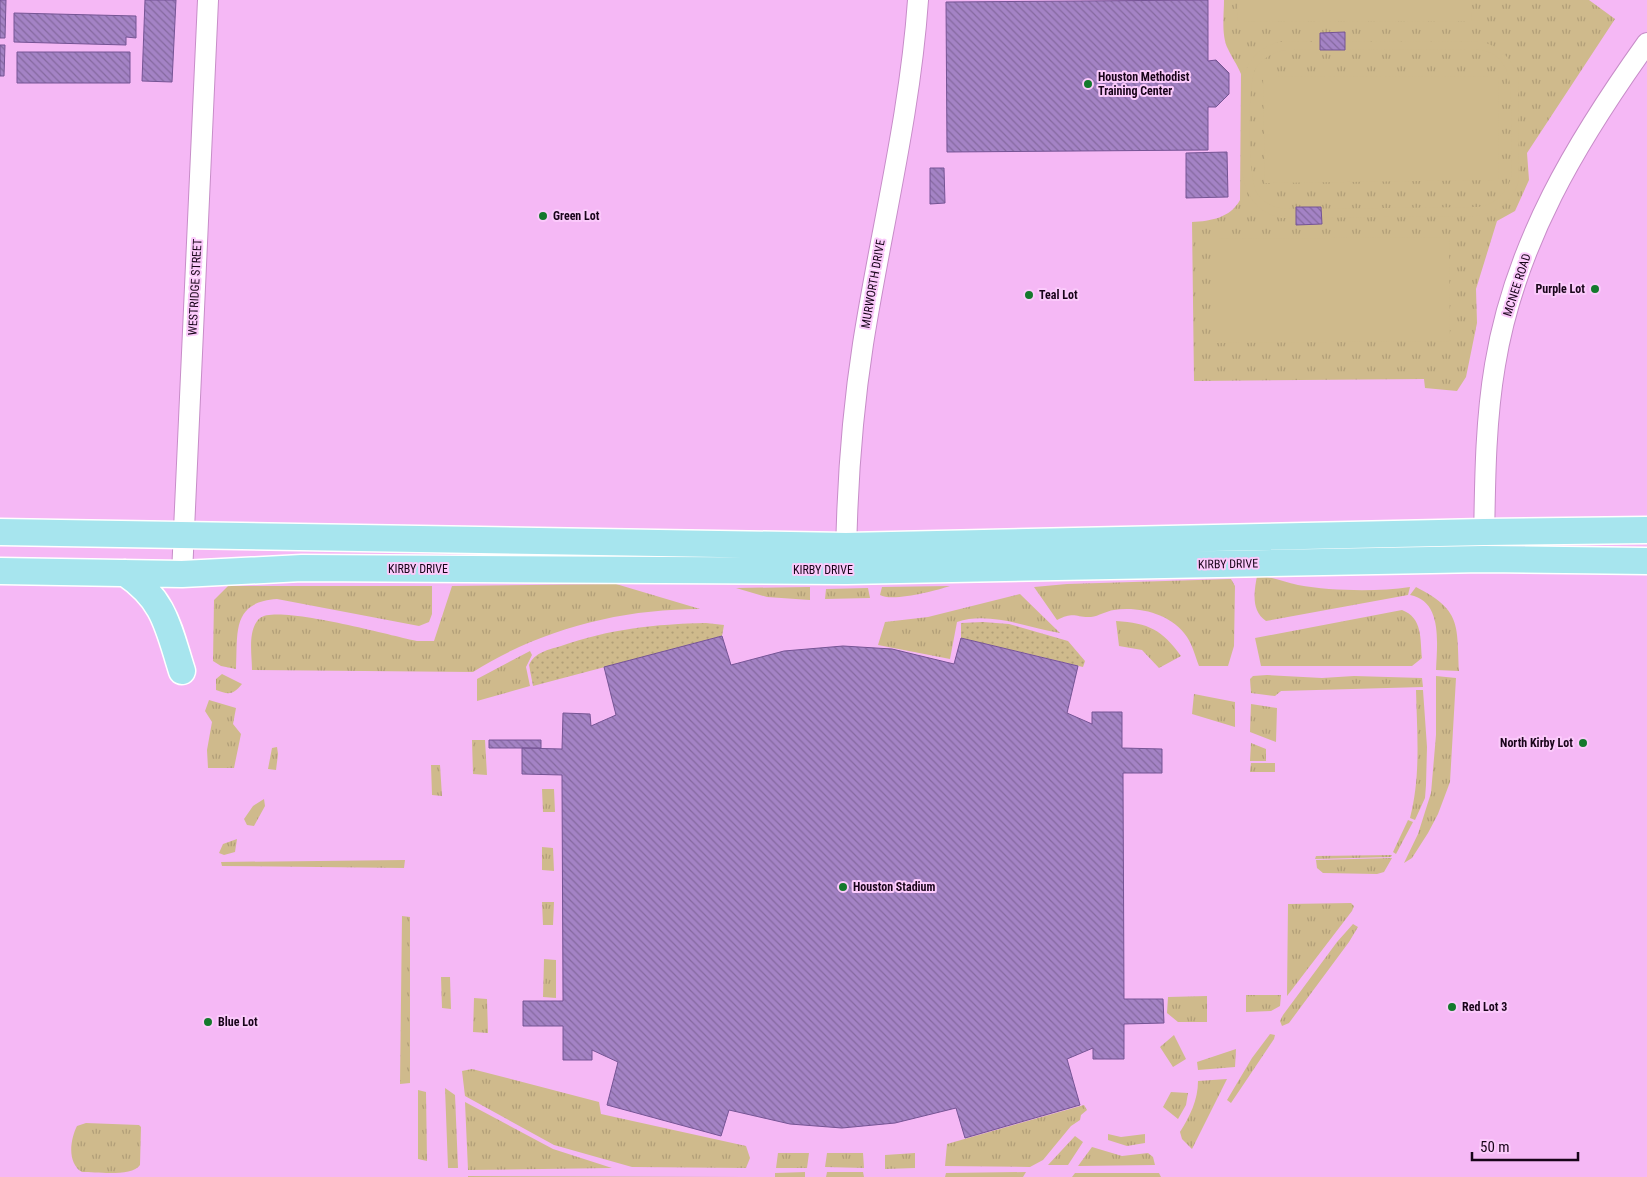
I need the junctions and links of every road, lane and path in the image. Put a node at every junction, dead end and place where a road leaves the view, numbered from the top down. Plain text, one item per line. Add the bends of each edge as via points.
1 (208, 0) edge
2 (918, 0) edge
3 (1647, 43) edge
4 (1647, 530) edge
5 (0, 532) edge
6 (1484, 532) junction
7 (184, 534) junction
8 (1167, 539) junction
9 (559, 542) junction
10 (846, 559) junction
11 (1484, 559) junction
12 (1647, 561) edge
13 (1168, 565) junction
14 (559, 569) junction
15 (0, 571) edge
16 (125, 573) junction
17 (182, 574) junction
18 (182, 671) dead end

1 - 7 street, WESTRIDGE STREET
2 - 10 street, MURWORTH DRIVE via 908,98 874,276 854,404
3 - 6 street, MCNEE ROAD via 1574,152 1546,205 1523,265 1495,363 1486,452
4 - 6 main road, KIRBY DRIVE
5 - 7 main road, KIRBY DRIVE
6 - 8 main road, KIRBY DRIVE
6 - 11 street, MCNEE ROAD
7 - 9 main road, KIRBY DRIVE
7 - 17 street, WESTRIDGE STREET
8 - 10 main road, KIRBY DRIVE
8 - 13 main road
9 - 10 main road, KIRBY DRIVE
9 - 14 main road
10 - 13 main road, KIRBY DRIVE
10 - 14 main road, KIRBY DRIVE
11 - 12 main road, KIRBY DRIVE
11 - 13 main road, KIRBY DRIVE
14 - 17 main road, KIRBY DRIVE via 302,568
15 - 16 main road, KIRBY DRIVE
16 - 17 main road, KIRBY DRIVE
16 - 18 main road via 143,586 159,605

